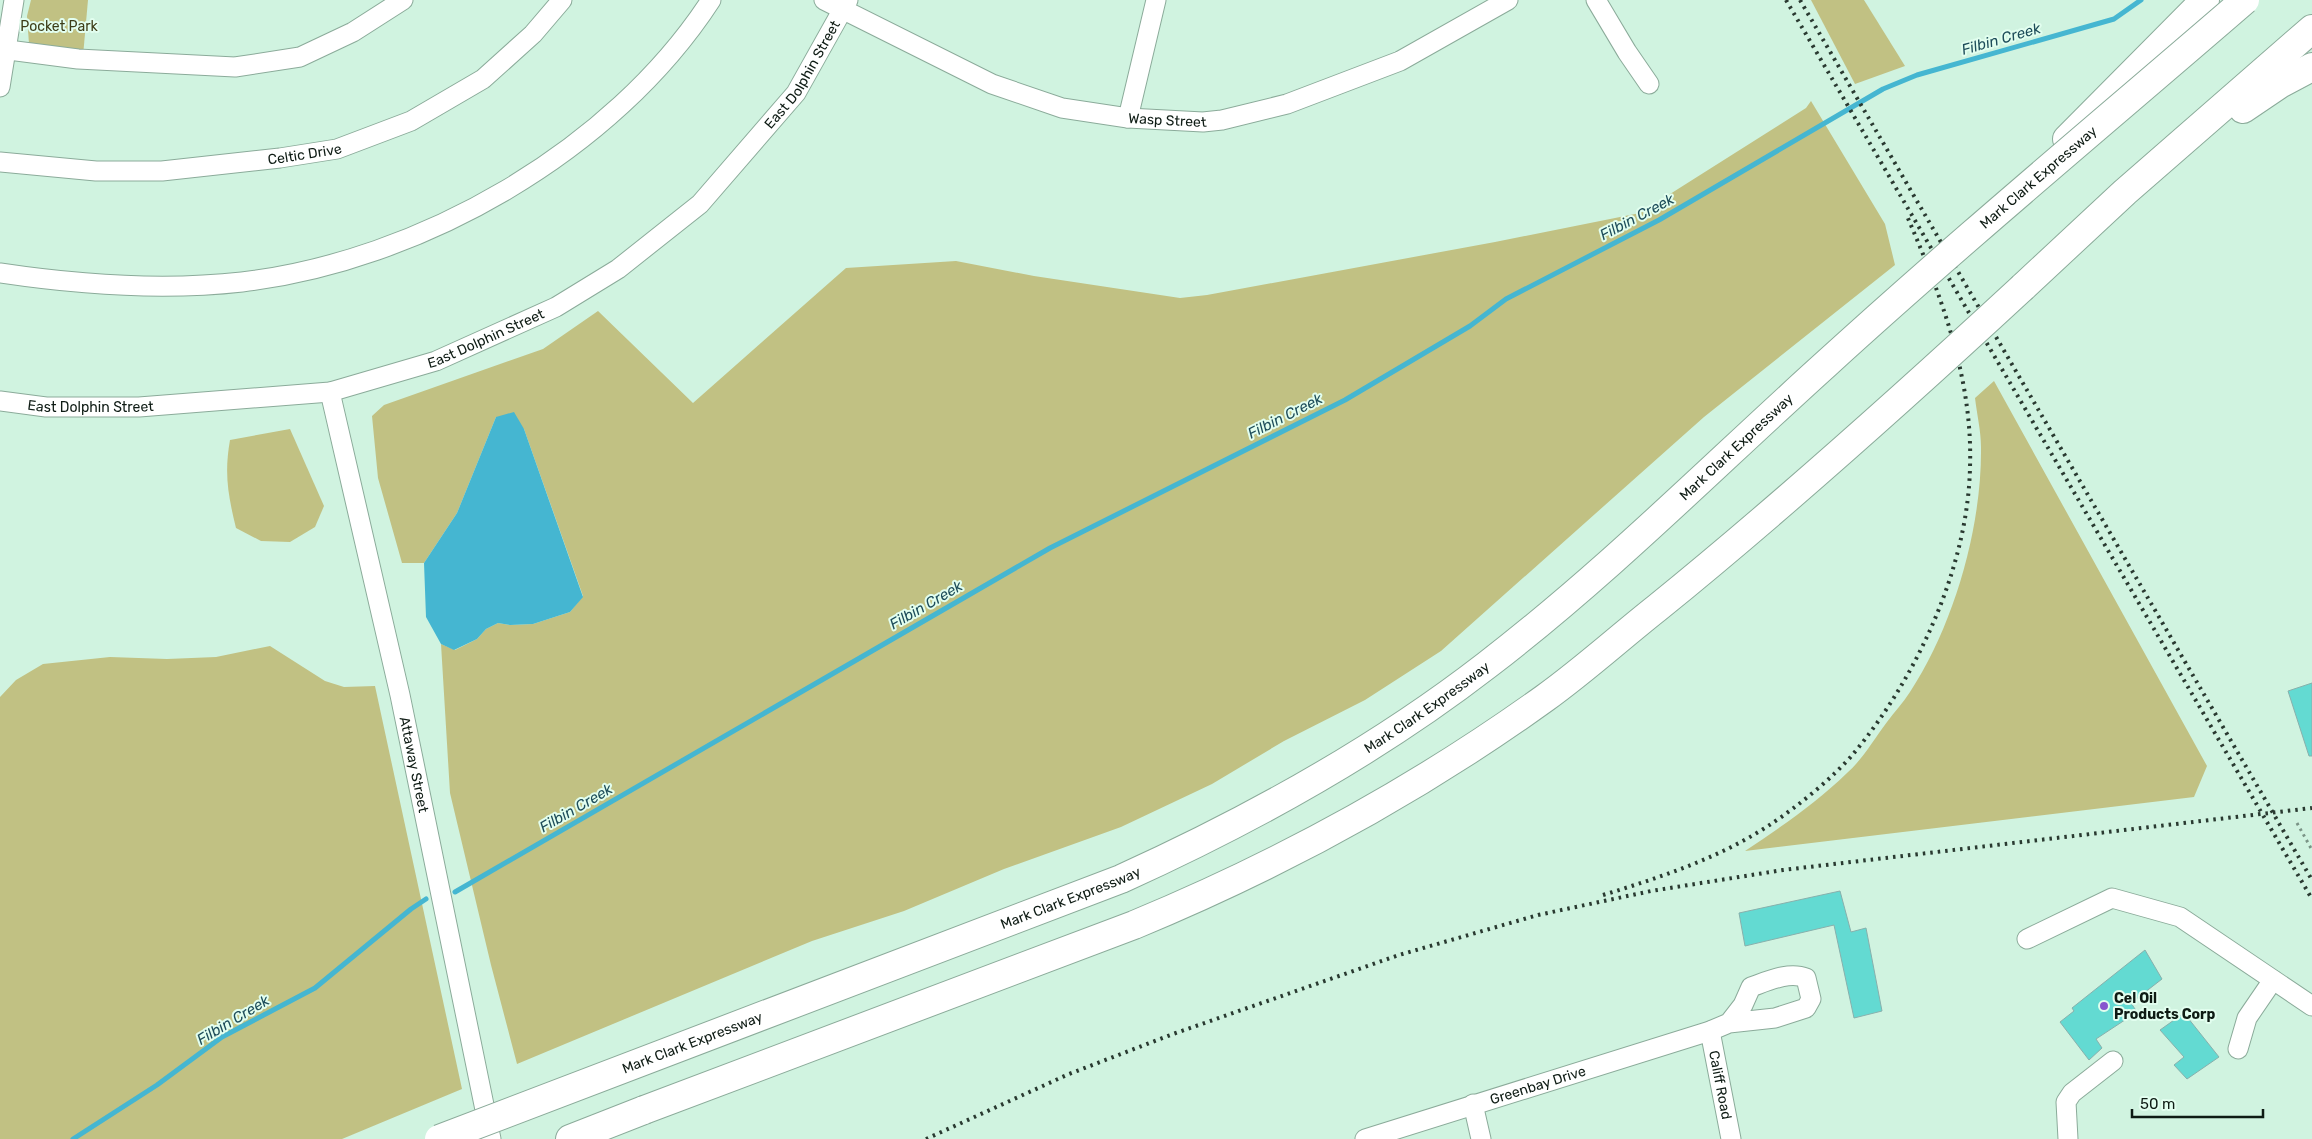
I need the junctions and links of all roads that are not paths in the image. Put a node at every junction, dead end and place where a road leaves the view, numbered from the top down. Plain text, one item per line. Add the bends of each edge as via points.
1 (14, 0) edge
2 (403, 0) edge
3 (562, 0) edge
4 (712, 0) edge
5 (824, 0) edge
6 (1156, 0) edge
7 (1508, 0) edge
8 (1596, 0) edge
9 (2205, 0) edge
10 (2245, 0) edge
11 (846, 5) edge
12 (2312, 29) edge
13 (3, 49) edge
14 (2312, 67) edge
15 (1649, 84) dead end
16 (0, 87) edge
17 (1128, 118) junction
18 (0, 162) edge
19 (2126, 192) junction
20 (1976, 232) junction
21 (0, 273) edge
22 (330, 392) junction
23 (0, 401) edge
24 (2027, 939) dead end
25 (2273, 980) junction
26 (2312, 1006) edge
27 (1728, 1023) dead end
28 (1710, 1031) junction
29 (2238, 1049) dead end
30 (2113, 1061) dead end
31 (1473, 1104) junction
32 (2067, 1134) edge
33 (439, 1139) edge
34 (491, 1139) edge
35 (570, 1139) edge
36 (1365, 1139) edge
37 (1481, 1139) edge
38 (1731, 1139) edge

1 - 13 street
2 - 13 street via 353,32 300,58 235,67 78,59
3 - 18 street, Celtic Drive via 533,34 483,79 411,121 338,149 162,170 96,171
4 - 21 street via 667,58 589,133 506,190 452,220 393,245 290,275 206,285 77,283
5 - 11 street, Wasp Street
6 - 17 street
7 - 17 street, Wasp Street via 1400,61 1287,104 1213,121
8 - 15 street
9 - 20 highway, bridge
10 - 20 highway, Mark Clark Expressway, bridge
11 - 17 street, Wasp Street via 992,84 1062,108
11 - 22 street, East Dolphin Street via 796,93 762,134 700,204 618,269 556,307 436,361
12 - 19 highway
13 - 16 street
14 - 19 highway via 2280,84
19 - 35 highway, bridge via 1893,407 1718,559 1547,697 1376,808 1210,893 1134,925
20 - 33 highway, Mark Clark Expressway, bridge via 1538,625 1428,707 1299,789 1230,828 1121,879
22 - 23 street, East Dolphin Street via 139,407 46,407
22 - 34 street, Attaway Street via 400,695
24 - 25 street via 2112,898 2180,916
25 - 26 street
25 - 29 street via 2247,1018
27 - 28 street, Greenbay Drive
28 - 31 street, Greenbay Drive
28 - 38 street, Califf Road
30 - 32 street via 2072,1093 2066,1102
31 - 36 street, Greenbay Drive
31 - 37 street

